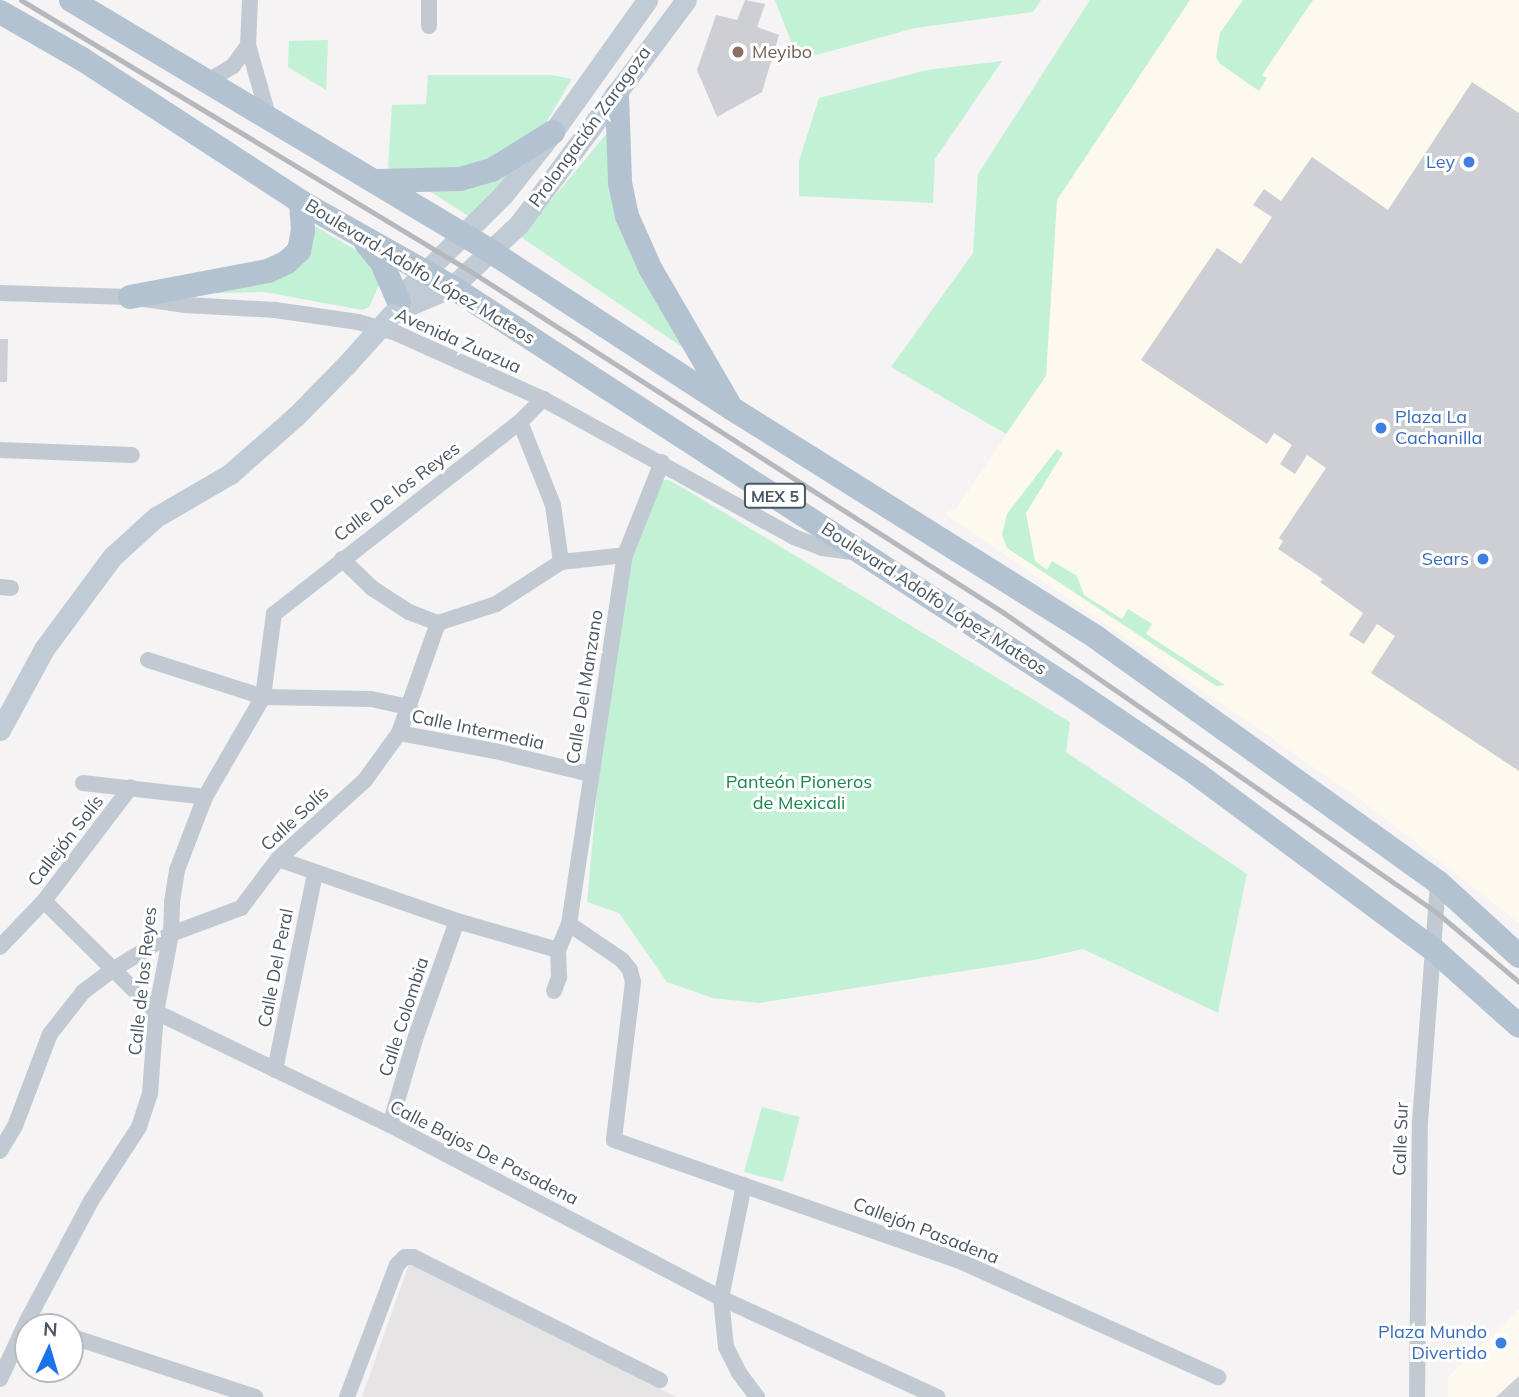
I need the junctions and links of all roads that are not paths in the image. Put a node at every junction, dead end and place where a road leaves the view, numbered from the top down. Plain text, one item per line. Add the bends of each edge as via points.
1 (71, 0) edge
2 (250, 0) edge
3 (429, 0) edge
4 (647, 0) edge
5 (686, 0) edge
6 (0, 12) edge
7 (429, 26) dead end
8 (248, 45) junction
9 (208, 81) junction
10 (617, 95) junction
11 (268, 115) junction
12 (553, 132) junction
13 (376, 181) junction
14 (301, 202) junction
15 (359, 234) junction
16 (463, 235) junction
17 (490, 251) junction
18 (425, 272) junction
19 (452, 287) junction
20 (0, 293) edge
21 (130, 298) junction
22 (395, 309) junction
23 (542, 399) junction
24 (731, 408) junction
25 (520, 422) junction
26 (0, 450) edge
27 (132, 455) dead end
28 (662, 462) junction
29 (864, 554) junction
30 (625, 555) junction
31 (342, 559) junction
32 (561, 562) junction
33 (274, 614) joint
34 (438, 624) junction
35 (148, 660) dead end
36 (264, 697) junction
37 (410, 707) junction
38 (0, 730) edge
39 (399, 733) junction
40 (590, 774) junction
41 (83, 783) dead end
42 (131, 788) junction
43 (205, 797) junction
44 (278, 859) junction
45 (315, 873) junction
46 (1438, 882) junction
47 (44, 901) junction
48 (457, 921) junction
49 (569, 924) junction
50 (171, 933) junction
51 (0, 947) edge
52 (1433, 949) junction
53 (558, 950) junction
54 (1519, 956) edge
55 (114, 969) junction
56 (554, 990) dead end
57 (156, 1012) junction
58 (1519, 1026) edge
59 (275, 1070) junction
60 (390, 1125) junction
61 (7, 1127) edge
62 (0, 1151) edge
63 (744, 1185) junction
64 (720, 1298) junction
65 (31, 1313) edge
66 (84, 1341) edge
67 (14, 1349) edge
68 (1218, 1377) dead end
69 (0, 1379) edge
70 (660, 1380) dead end
71 (229, 1393) edge
72 (255, 1397) edge
73 (347, 1397) edge
74 (757, 1397) edge
75 (937, 1397) edge
76 (1417, 1397) edge

1 - 9 main road, MEX 5
2 - 8 street
3 - 7 street
4 - 12 main road, Prolongación Zaragoza
5 - 10 main road, Prolongación Zaragoza
6 - 14 main road, Boulevard Adolfo López Mateos / MEX 5 via 82,59
8 - 9 street via 233,66
8 - 11 street
9 - 11 main road, MEX 5
10 - 17 main road, Prolongación Zaragoza via 519,224
10 - 24 main road via 620,183 627,216 650,268
11 - 13 main road, MEX 5
12 - 13 main road via 492,170 460,179
12 - 16 main road, Prolongación Zaragoza via 503,195
13 - 16 main road, MEX 5
14 - 15 main road, Boulevard Adolfo López Mateos / MEX 5
14 - 21 main road via 299,251 287,262 268,271
15 - 18 main road, Boulevard Adolfo López Mateos / MEX 5
15 - 22 main road via 382,263
16 - 17 main road, MEX 5
16 - 18 main road, Prolongación Zaragoza
17 - 19 main road, Prolongación Zaragoza
17 - 24 main road, MEX 5
18 - 19 main road, Boulevard Adolfo López Mateos / MEX 5
18 - 22 main road, Prolongación Zaragoza
19 - 22 main road, Prolongación Zaragoza
19 - 29 main road, Boulevard Adolfo López Mateos / MEX 5
20 - 21 street, Avenida Zuazua
21 - 23 street, Avenida Zuazua via 358,321 396,333
22 - 38 main road, Prolongación Zaragoza, bridge via 296,416 230,474 156,517 112,557 44,649
23 - 25 street, Calle De los Reyes
23 - 28 street, Avenida Zuazua
24 - 46 main road, MEX 5 via 1097,638
25 - 31 street, Calle De los Reyes
25 - 32 street via 553,505
26 - 27 street
28 - 29 street, Avenida Zuazua via 794,537 822,548
28 - 30 street, Calle Del Manzano
29 - 52 main road, Boulevard Adolfo López Mateos / MEX 5 via 1197,774
30 - 32 street
30 - 40 street, Calle Del Manzano
31 - 33 street, Calle De los Reyes
31 - 34 street via 372,588
32 - 34 street via 496,604
33 - 36 street, Calle de los Reyes
34 - 37 street, Calle Solís
35 - 36 street, Calle Intermedia
36 - 37 street, Calle Intermedia via 371,699
36 - 43 street, Calle de los Reyes
37 - 39 street, Calle Solís
39 - 40 street, Calle Intermedia
39 - 44 street, Calle Solís via 365,779
40 - 49 street, Calle Del Manzano
41 - 42 street, Callejón Solís
42 - 43 street, Callejón Solís
42 - 47 street, Callejón Solís
43 - 50 street, Calle de los Reyes via 177,870
44 - 45 street
44 - 50 street, Calle Solís via 241,908
45 - 48 street
45 - 59 street, Calle Del Peral
46 - 52 street, Calle Sur
46 - 54 main road, MEX 5
47 - 51 street, Callejón Solís
47 - 55 street, Calle Bajos De Pasadena
48 - 53 street
48 - 60 street, Calle Colombia
49 - 53 street
49 - 63 street, Callejón Pasadena via 622,960 633,982 614,1140
50 - 55 street, Calle Solís
50 - 57 street, Calle de los Reyes
52 - 58 main road, Boulevard Adolfo López Mateos / MEX 5
52 - 76 street, Calle Sur via 1420,1122
53 - 56 street via 559,977
55 - 57 street, Calle Bajos De Pasadena
55 - 61 street, Calle Solís via 83,992 50,1034
57 - 59 street, Calle Bajos De Pasadena
57 - 65 street, Calle de los Reyes via 150,1094 139,1127 92,1201
59 - 60 street, Calle Bajos De Pasadena
60 - 64 street, Calle Bajos De Pasadena
61 - 62 street, Calle Solís
63 - 64 street
63 - 68 street, Callejón Pasadena via 962,1262
64 - 74 street via 726,1347
64 - 75 street, Calle Bajos De Pasadena
66 - 71 street
67 - 69 street, Calle de los Reyes
70 - 73 street via 413,1256 397,1265
71 - 72 street

